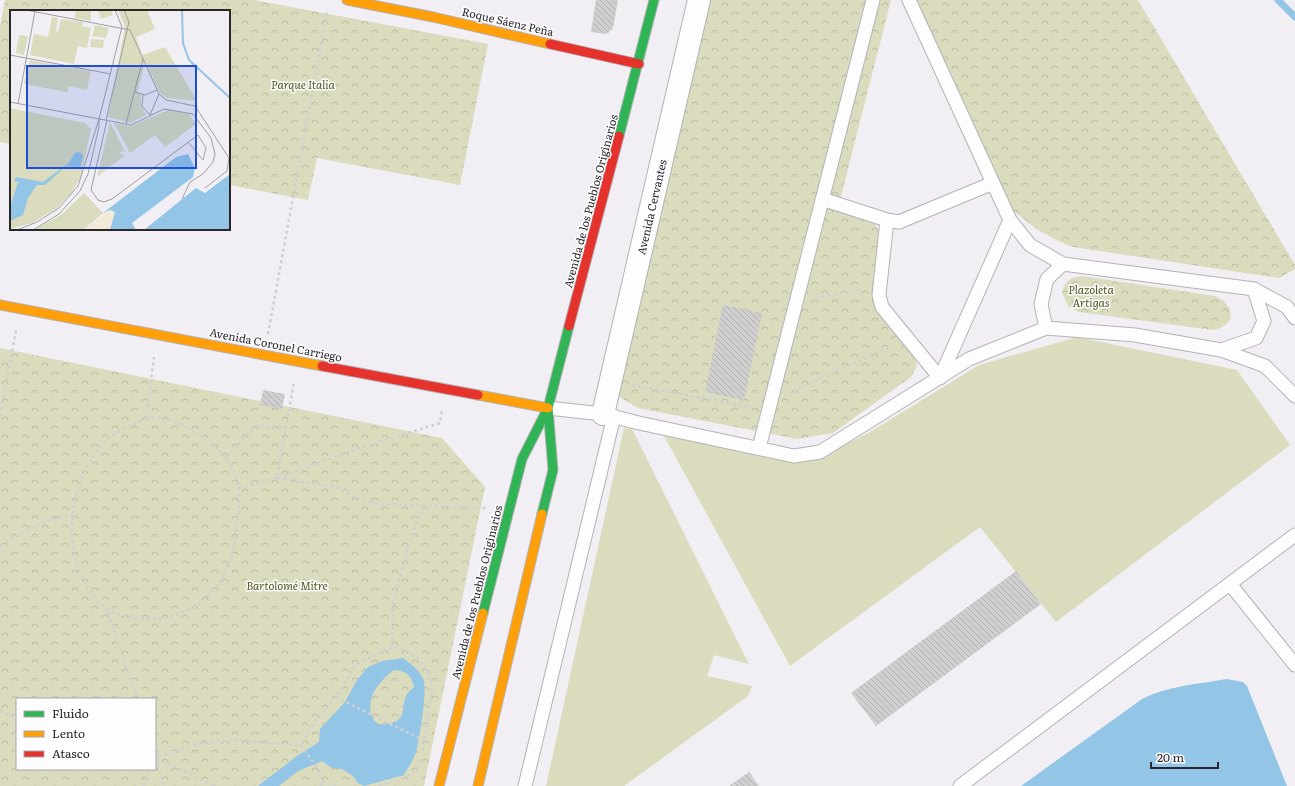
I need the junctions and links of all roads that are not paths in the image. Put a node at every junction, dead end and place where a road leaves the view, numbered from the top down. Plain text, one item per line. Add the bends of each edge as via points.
1 (347, 0) edge
2 (654, 0) edge
3 (699, 0) edge
4 (873, 0) edge
5 (909, 0) edge
6 (639, 64) junction
7 (993, 182) junction
8 (822, 198) junction
9 (887, 220) junction
10 (1010, 220) junction
11 (1063, 264) junction
12 (1254, 289) junction
13 (0, 305) edge
14 (1295, 318) edge
15 (1046, 328) junction
16 (1221, 350) junction
17 (940, 378) junction
18 (1295, 396) edge
19 (548, 408) junction
20 (609, 415) junction
21 (758, 448) junction
22 (1295, 535) edge
23 (1230, 584) junction
24 (1295, 665) edge
25 (439, 786) edge
26 (478, 786) edge
27 (525, 786) edge
28 (960, 786) edge

1 - 6 street, Roque Sáenz Peña via 434,17
2 - 6 street, Avenida de los Pueblos Originarios
3 - 20 street, Avenida Cervantes
4 - 8 lane
5 - 7 lane
6 - 19 street, Avenida de los Pueblos Originarios
7 - 9 lane via 899,222
7 - 10 lane
8 - 9 lane
8 - 21 lane
9 - 17 lane via 879,295 882,307
10 - 11 lane via 1030,245
10 - 17 lane
11 - 12 lane
11 - 15 lane via 1047,279 1041,304
12 - 14 lane via 1287,307
12 - 16 lane via 1264,321 1256,338
13 - 19 street, Avenida Coronel Carriego
15 - 16 lane via 1135,335
15 - 17 lane via 969,359
16 - 18 lane via 1265,366
17 - 21 lane via 820,452 794,456
19 - 20 lane
19 - 25 street, Avenida de los Pueblos Originarios via 522,458
19 - 26 street, Avenida de los Pueblos Originarios via 553,470
20 - 21 lane via 639,424
20 - 27 lane
22 - 23 lane
23 - 24 lane
23 - 28 lane

